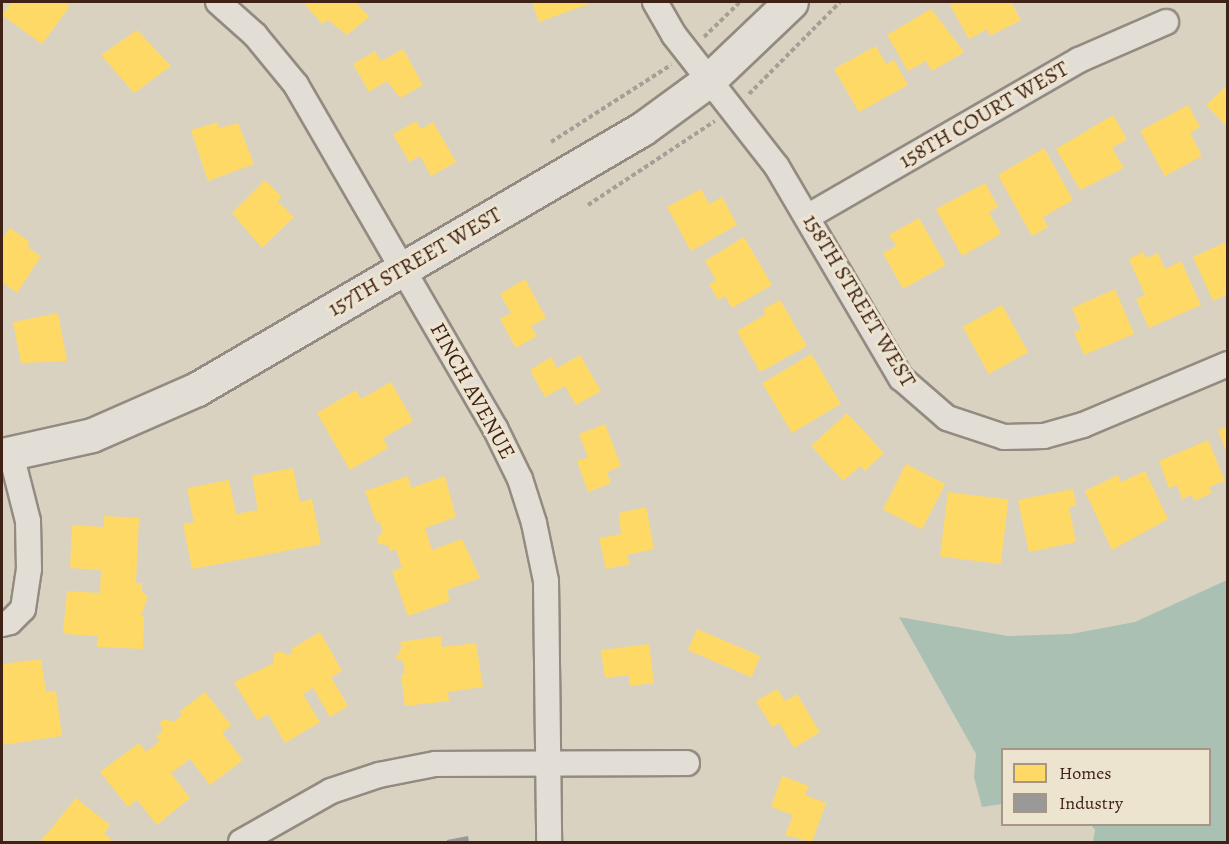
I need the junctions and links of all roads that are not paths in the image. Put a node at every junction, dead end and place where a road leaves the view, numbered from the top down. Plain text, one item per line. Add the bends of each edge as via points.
1 (218, 2) edge
2 (655, 2) edge
3 (790, 2) edge
4 (1166, 22) dead end
5 (709, 80) junction
6 (807, 217) junction
7 (403, 268) junction
8 (1227, 364) edge
9 (6, 454) edge
10 (2, 624) edge
11 (549, 762) junction
12 (687, 763) dead end
13 (241, 843) edge
14 (549, 843) edge

1 - 7 street, FINCH AVENUE via 255,35 296,86
2 - 5 street, 158TH STREET WEST via 674,35
3 - 5 street, 157TH STREET WEST
4 - 6 street, 158TH COURT WEST via 1079,60
5 - 6 street, 158TH STREET WEST via 760,143
5 - 7 street, 157TH STREET WEST via 624,140
6 - 8 street, 158TH STREET WEST via 901,378 930,406 965,427 1004,437 1064,432
7 - 9 street, 157TH STREET WEST via 197,389 144,415 92,435
7 - 11 street, FINCH AVENUE via 495,428 520,479 534,523 546,581
9 - 10 street via 28,521 29,569 23,609 10,622
11 - 12 street
11 - 13 street via 435,764 379,775 331,791
11 - 14 street, FINCH AVENUE

